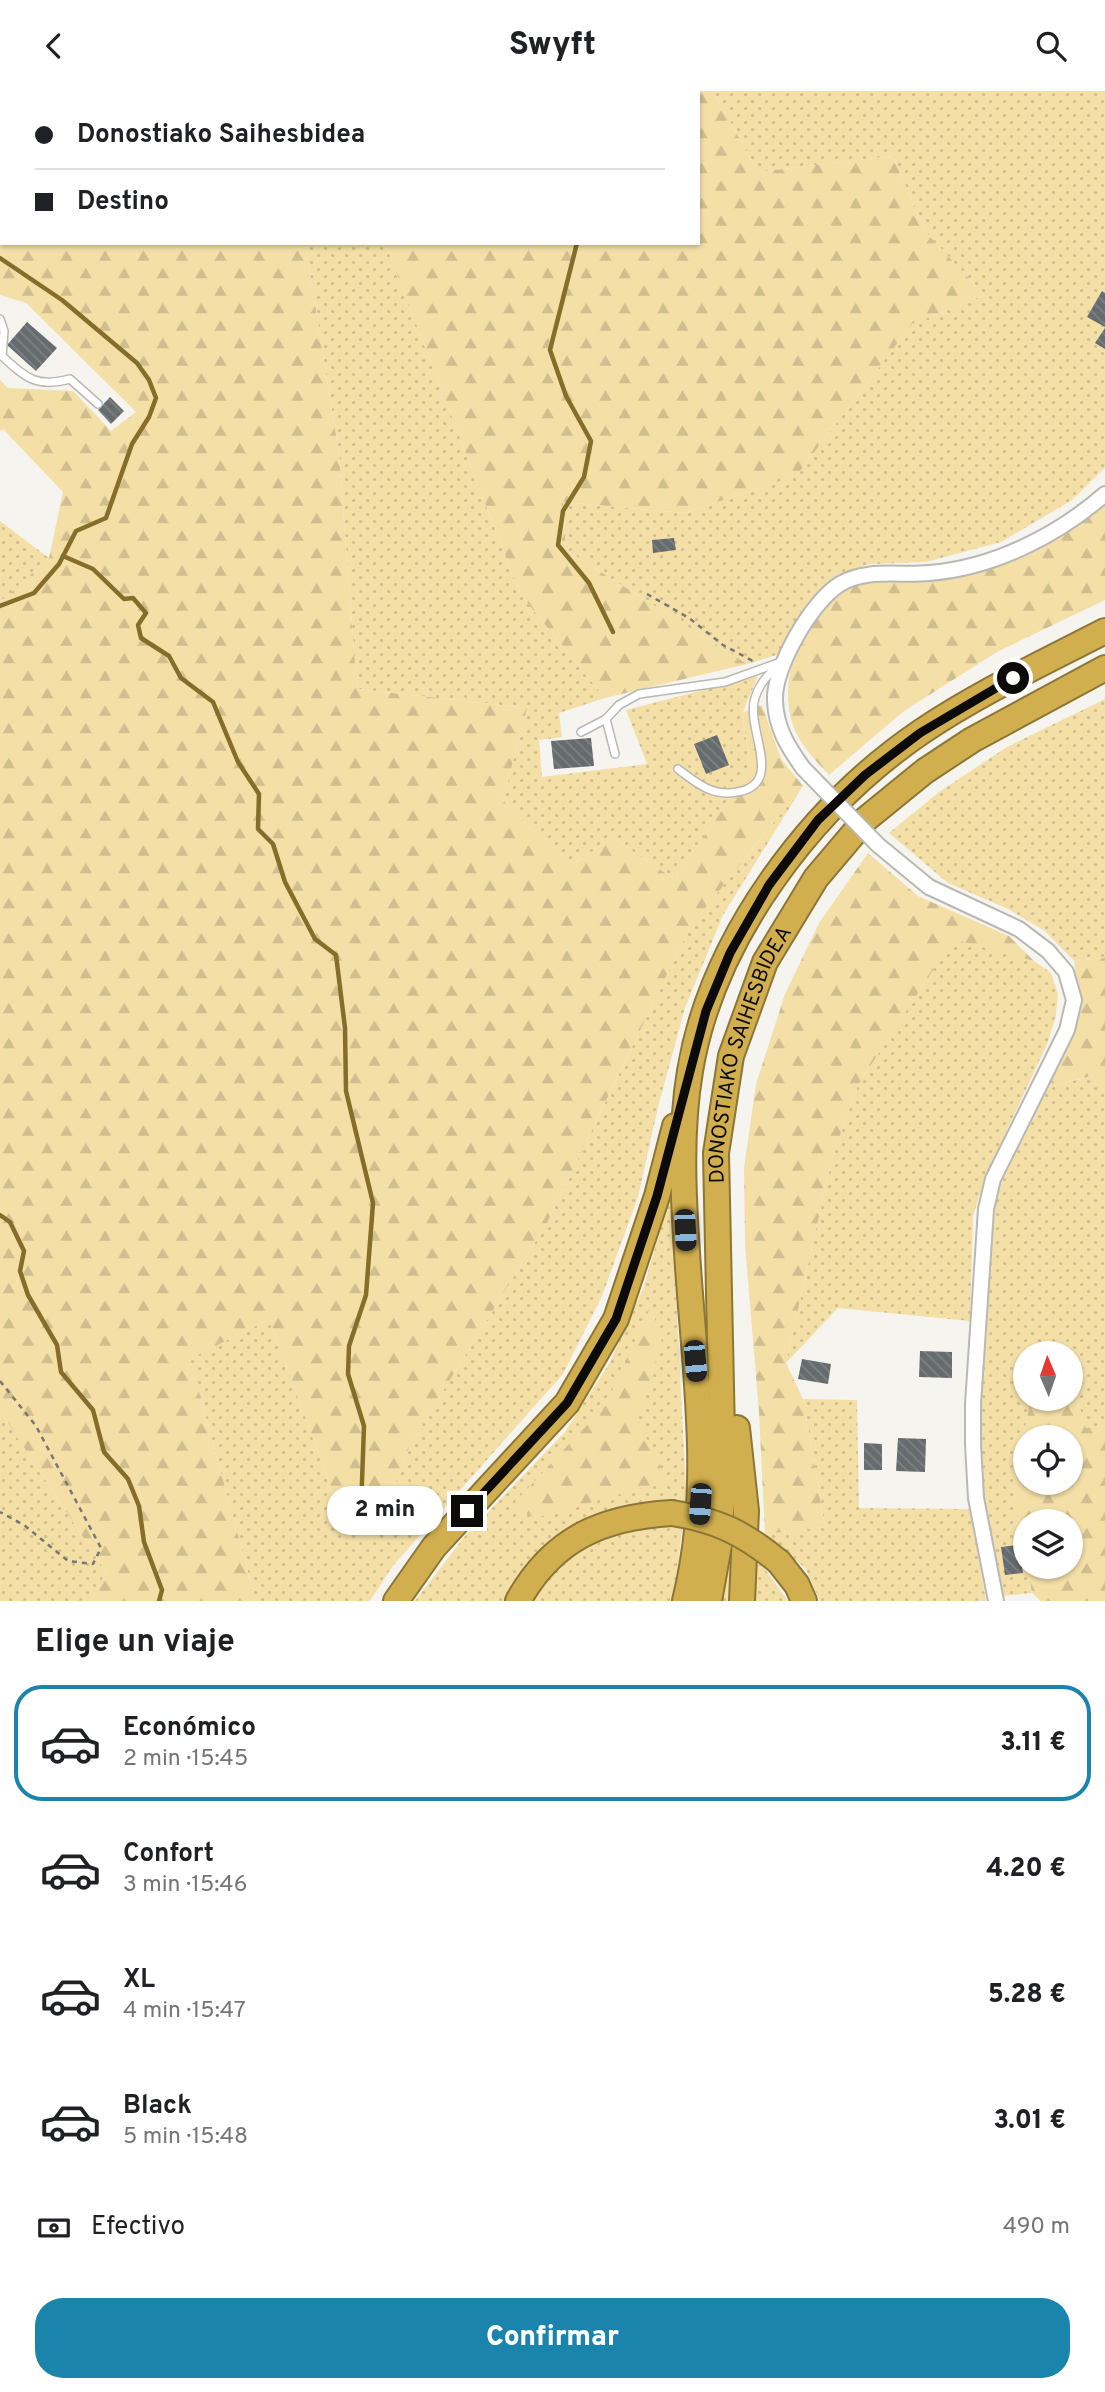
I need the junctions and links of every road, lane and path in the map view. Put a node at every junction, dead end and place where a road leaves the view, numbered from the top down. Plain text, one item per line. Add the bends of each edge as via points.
1 (0, 319) edge
2 (98, 404) dead end
3 (1105, 494) edge
4 (646, 594) dead end
5 (1105, 631) edge
6 (786, 660) junction
7 (756, 662) dead end
8 (1105, 668) edge
9 (606, 719) junction
10 (581, 732) dead end
11 (615, 754) dead end
12 (678, 769) dead end
13 (690, 1071) junction
14 (718, 1261) junction
15 (0, 1381) edge
16 (0, 1511) edge
17 (396, 1601) edge
18 (518, 1601) edge
19 (685, 1601) edge
20 (709, 1601) edge
21 (742, 1601) edge
22 (804, 1601) edge
23 (996, 1601) edge

1 - 2 lane via 5,331 2,356 27,379 56,383 71,379
3 - 6 street via 1064,525 1009,554 954,570 864,575 841,583 808,616
4 - 7 path
5 - 13 highway, DONOSTIAKO SAIHESBIDEA via 920,733 865,775 818,820 778,871 739,935 706,1011
6 - 9 lane via 725,682 639,694
6 - 12 lane via 767,677 754,698 753,725 762,767 759,780 748,789 719,793 698,785
6 - 23 street, bridge via 775,698 778,724 787,747 803,768 878,845 929,887 1019,929 1048,951 1066,972 1073,1000 1067,1030 993,1179 983,1234 973,1444 976,1498
8 - 14 highway, DONOSTIAKO SAIHESBIDEA via 972,740 925,771 866,819 816,878 765,962 730,1056 716,1153
9 - 10 lane
9 - 11 lane
13 - 17 highway via 657,1196 616,1319 567,1403 434,1547
13 - 19 highway, DONOSTIAKO SAIHESBIDEA via 683,1184 702,1454 699,1520
14 - 20 highway, DONOSTIAKO SAIHESBIDEA via 723,1480
14 - 21 highway via 746,1511
15 - 16 path via 36,1426 101,1548 93,1564 68,1561
18 - 22 highway, bridge via 551,1557 578,1537 608,1522 672,1513 704,1518 756,1543 779,1563

